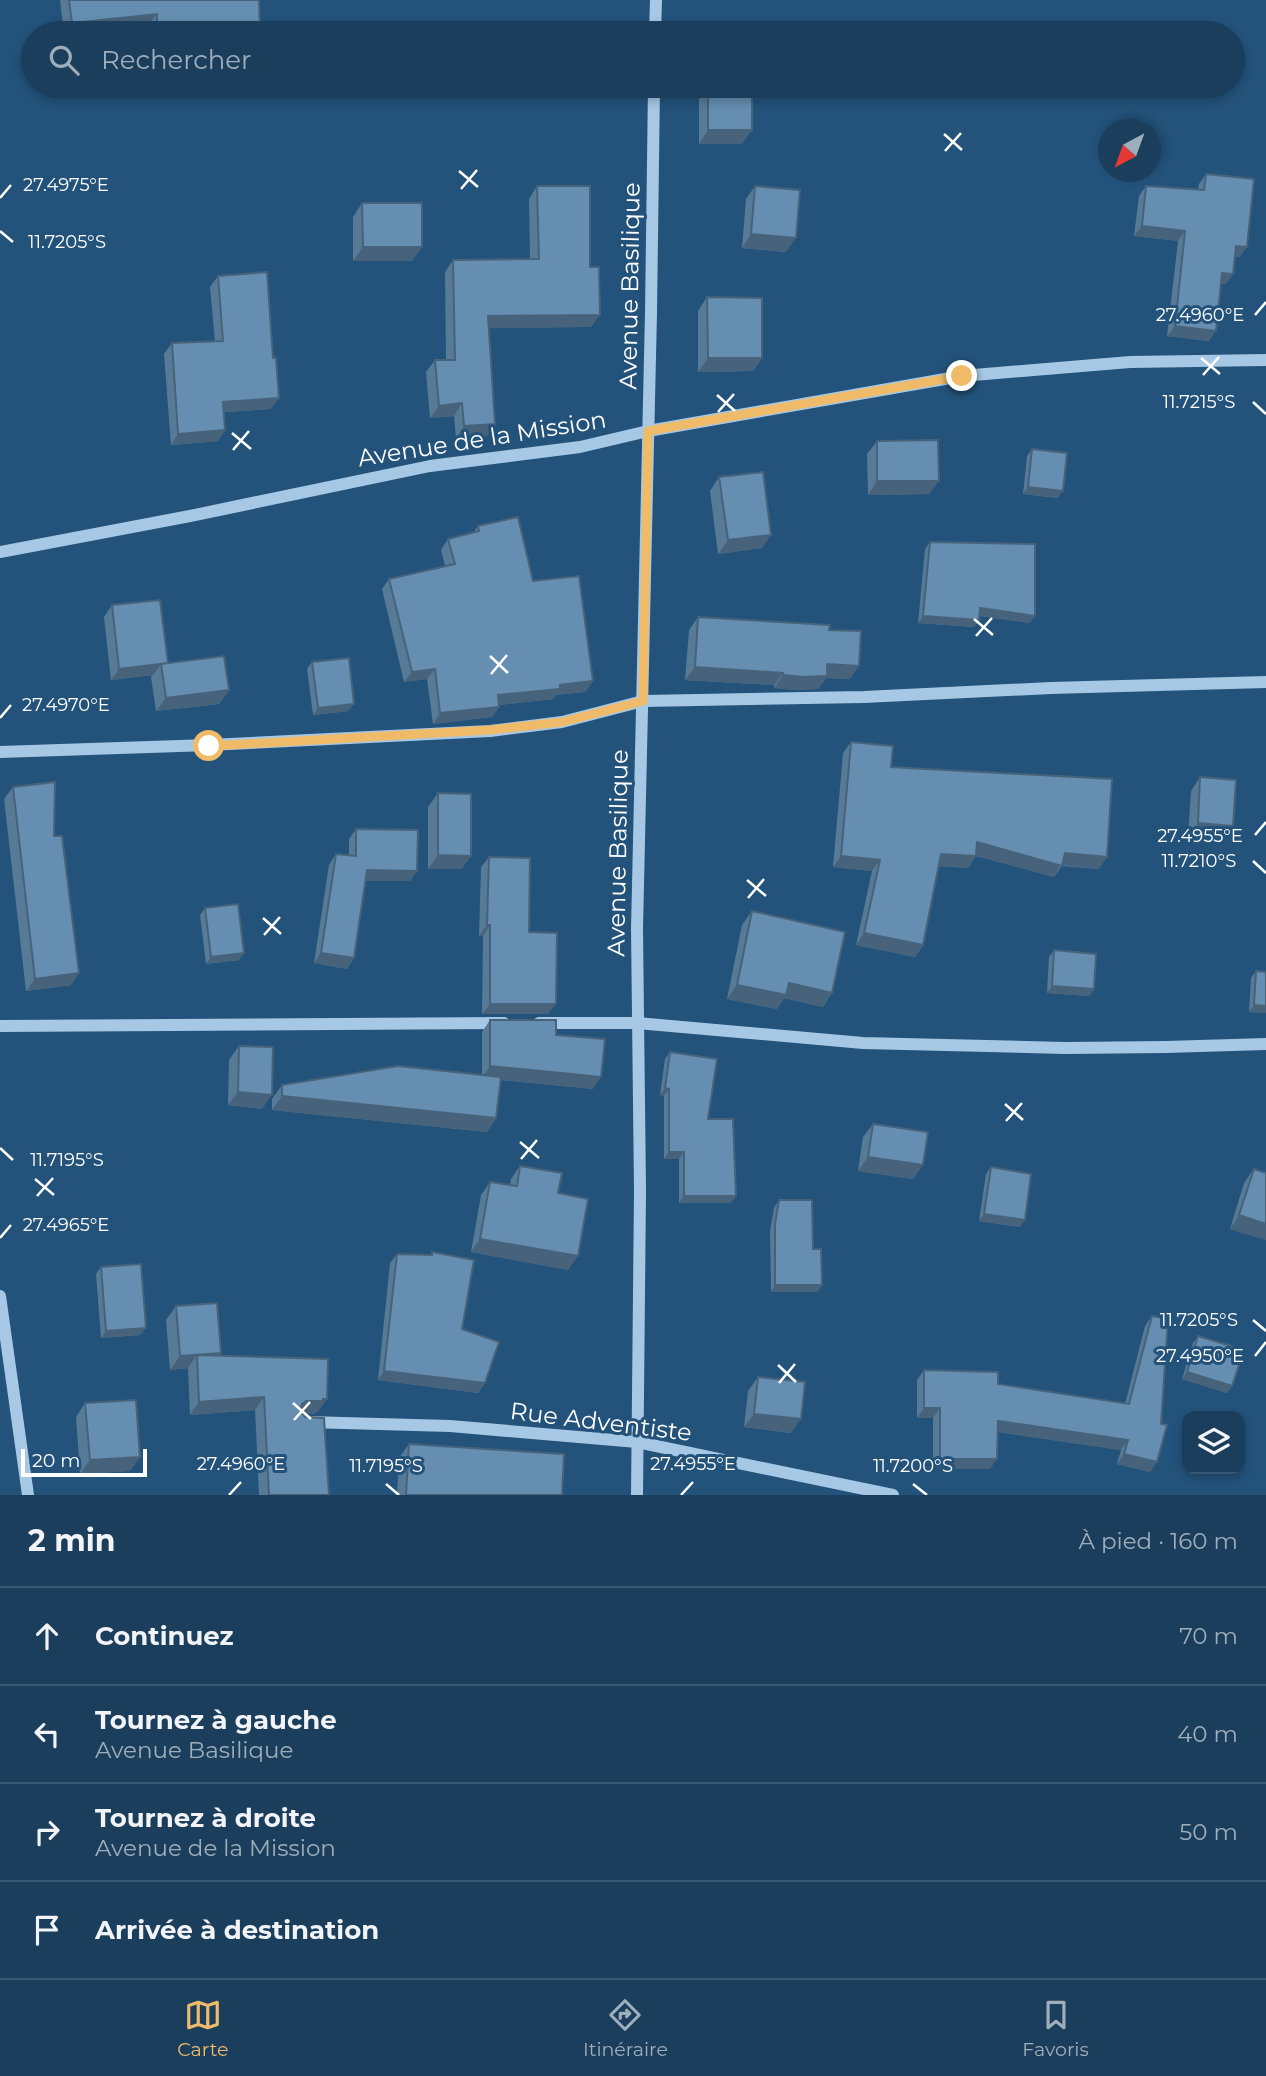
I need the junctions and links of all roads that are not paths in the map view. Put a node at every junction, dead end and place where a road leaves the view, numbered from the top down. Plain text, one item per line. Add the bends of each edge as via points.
1 (656, 0) edge
2 (655, 21) edge
3 (654, 98) edge
4 (1266, 360) edge
5 (648, 431) junction
6 (0, 552) edge
7 (1266, 682) edge
8 (643, 701) junction
9 (0, 752) edge
10 (637, 1023) junction
11 (0, 1026) edge
12 (1266, 1044) edge
13 (0, 1296) edge
14 (300, 1422) edge
15 (637, 1442) junction
16 (28, 1495) edge
17 (637, 1495) edge
18 (893, 1495) edge

1 - 2 street
3 - 5 street, Avenue Basilique
4 - 5 street, Avenue de la Mission via 1130,362 962,376
5 - 6 street, Avenue de la Mission via 580,447 430,466
5 - 8 street, Avenue Basilique
7 - 8 street
8 - 9 street via 562,722 490,730
8 - 10 street, Avenue Basilique
10 - 11 street
10 - 12 street via 863,1043 1065,1048
10 - 15 street, Avenue Basilique
13 - 16 street
14 - 15 street, Rue Adventiste via 450,1426
15 - 17 street, Avenue Basilique
15 - 18 street, Rue Adventiste

